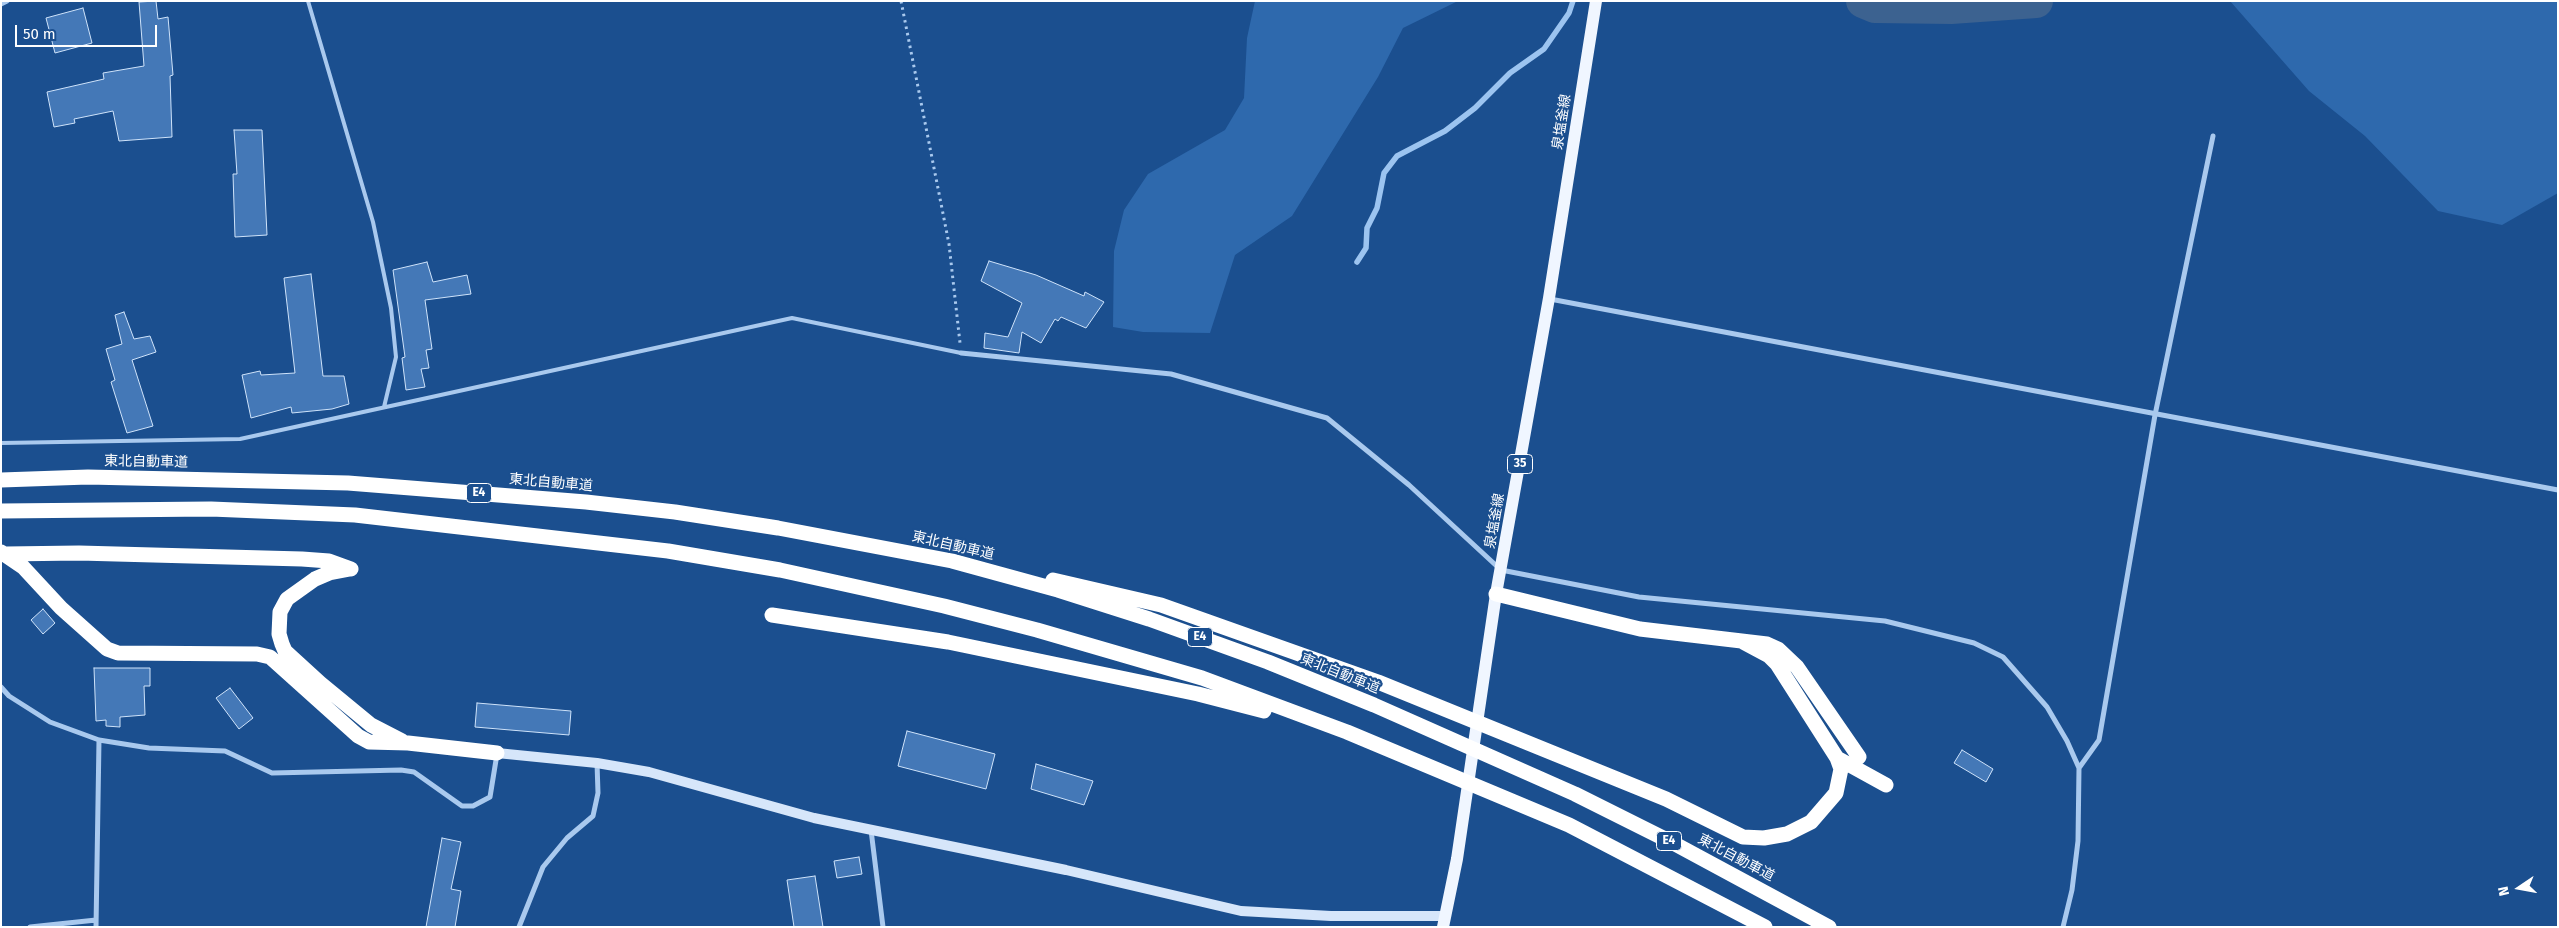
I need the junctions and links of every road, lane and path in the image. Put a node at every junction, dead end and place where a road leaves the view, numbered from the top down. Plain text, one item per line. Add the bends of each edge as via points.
1 (7, 1) edge
2 (308, 1) edge
3 (901, 1) edge
4 (1596, 1) edge
5 (1, 4) edge
6 (2213, 136) dead end
7 (1549, 298) junction
8 (962, 353) junction
9 (384, 407) junction
10 (2155, 415) junction
11 (1, 443) edge
12 (1, 480) edge
13 (2558, 490) edge
14 (1, 511) edge
15 (4, 553) edge
16 (952, 562) junction
17 (1501, 570) junction
18 (1496, 594) junction
19 (772, 615) dead end
20 (1741, 641) junction
21 (1, 687) edge
22 (1347, 732) junction
23 (99, 740) junction
24 (408, 743) junction
25 (497, 753) junction
26 (1859, 757) dead end
27 (1837, 758) junction
28 (597, 763) junction
29 (2079, 768) junction
30 (1886, 785) dead end
31 (871, 830) junction
32 (96, 920) junction
33 (1444, 921) edge
34 (30, 927) edge
35 (96, 927) edge
36 (519, 927) edge
37 (883, 927) edge
38 (1766, 927) edge
39 (1829, 927) edge
40 (2063, 927) edge

1 - 5 street
2 - 9 lane via 372,222 391,308 396,357
3 - 8 path via 949,244
4 - 7 main road, 泉塩釜線 / 35
6 - 10 street
7 - 10 street
7 - 17 main road, 泉塩釜線 / 35
8 - 9 lane via 792,318
8 - 17 street via 1171,374 1327,418 1409,485
9 - 11 lane via 240,439
10 - 13 street
10 - 29 street via 2099,740
12 - 16 highway, 東北自動車道 / E4 via 88,477 348,483 576,501 768,526
14 - 22 highway, E4 via 211,509 355,515 677,552 856,586 1037,630 1202,678
15 - 24 highway via 23,567 94,640 107,649 118,653 257,654 270,657 358,736 369,742
15 - 24 highway via 329,561 351,569 329,572 287,599 280,618 282,644 285,651 320,683 371,725
16 - 27 highway via 1075,584 1161,605 1378,682 1666,799 1743,837 1787,834 1811,822 1836,793 1841,769
16 - 39 highway, 東北自動車道 / E4 via 1058,590 1268,662 1506,762 1675,844
17 - 18 main road, 泉塩釜線 / 35
17 - 29 street via 1638,597 1885,621 1974,643 2002,657 2022,677 2047,707
18 - 20 highway via 1640,629
18 - 33 main road, 泉塩釜線 / 35 via 1457,859
19 - 22 highway via 948,642 1198,694
20 - 26 highway via 1768,644 1789,657
20 - 27 highway via 1777,664
21 - 23 street via 9,696 50,722
22 - 38 highway, E4 via 1569,825
23 - 25 street via 149,748 225,751 272,773 414,772 451,800 467,806 490,797
23 - 32 street
24 - 25 highway
25 - 28 street
27 - 30 highway
28 - 31 street via 649,772 814,818
28 - 36 street via 598,793 592,816 543,866
29 - 40 street via 2078,841 2072,890
31 - 33 street via 1066,870 1241,911
31 - 37 street
32 - 34 street
32 - 35 street

